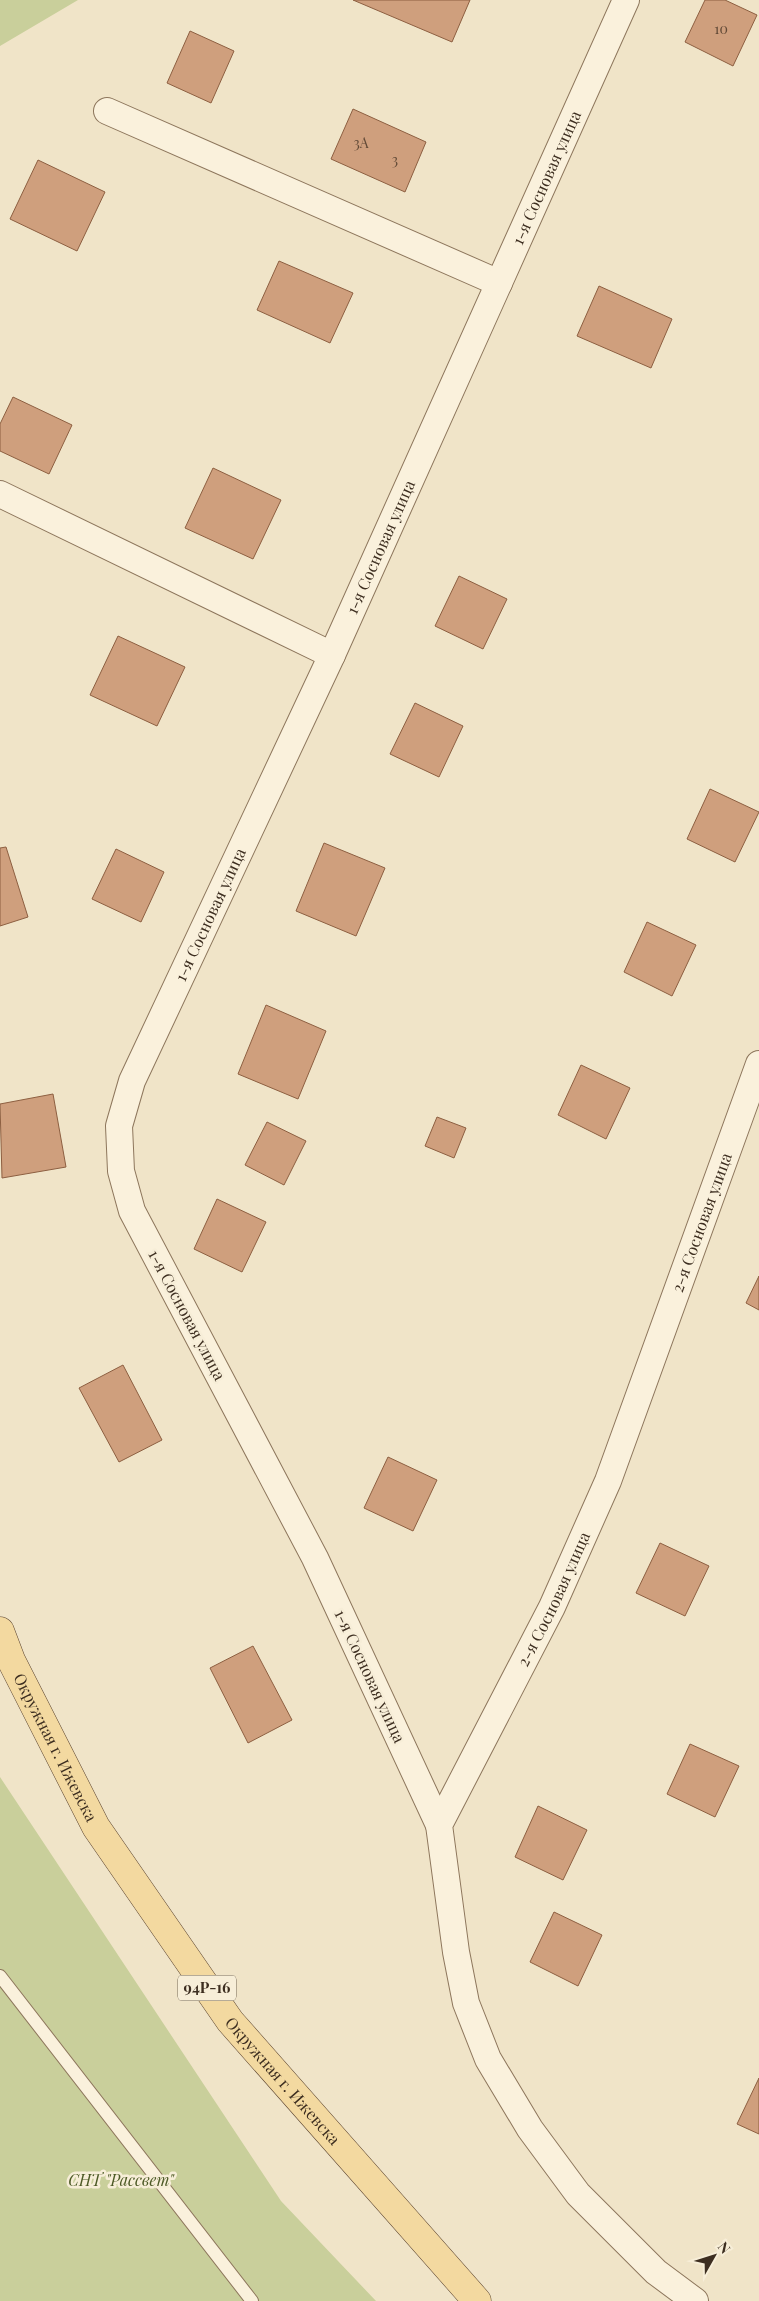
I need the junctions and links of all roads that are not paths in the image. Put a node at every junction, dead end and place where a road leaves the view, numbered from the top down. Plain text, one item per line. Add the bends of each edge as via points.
1 (626, 0) edge
2 (107, 111) dead end
3 (499, 283) junction
4 (0, 494) edge
5 (332, 655) junction
6 (759, 1064) edge
7 (0, 1631) edge
8 (439, 1825) junction
9 (0, 1976) edge
10 (252, 2301) edge
11 (477, 2301) edge
12 (695, 2301) edge

1 - 3 street, 1-я Сосновая улица
2 - 3 street
3 - 5 street, 1-я Сосновая улица
4 - 5 street
5 - 8 street, 1-я Сосновая улица via 132,1080 119,1126 121,1171 132,1211 315,1558
6 - 8 street, 2-я Сосновая улица via 608,1481 552,1607
7 - 11 main road, Окружная г. Ижевска / 94Р-16 via 11,1660 96,1827 230,2021
8 - 12 street via 466,2003 488,2060 530,2129 578,2194 656,2272
9 - 10 lane

